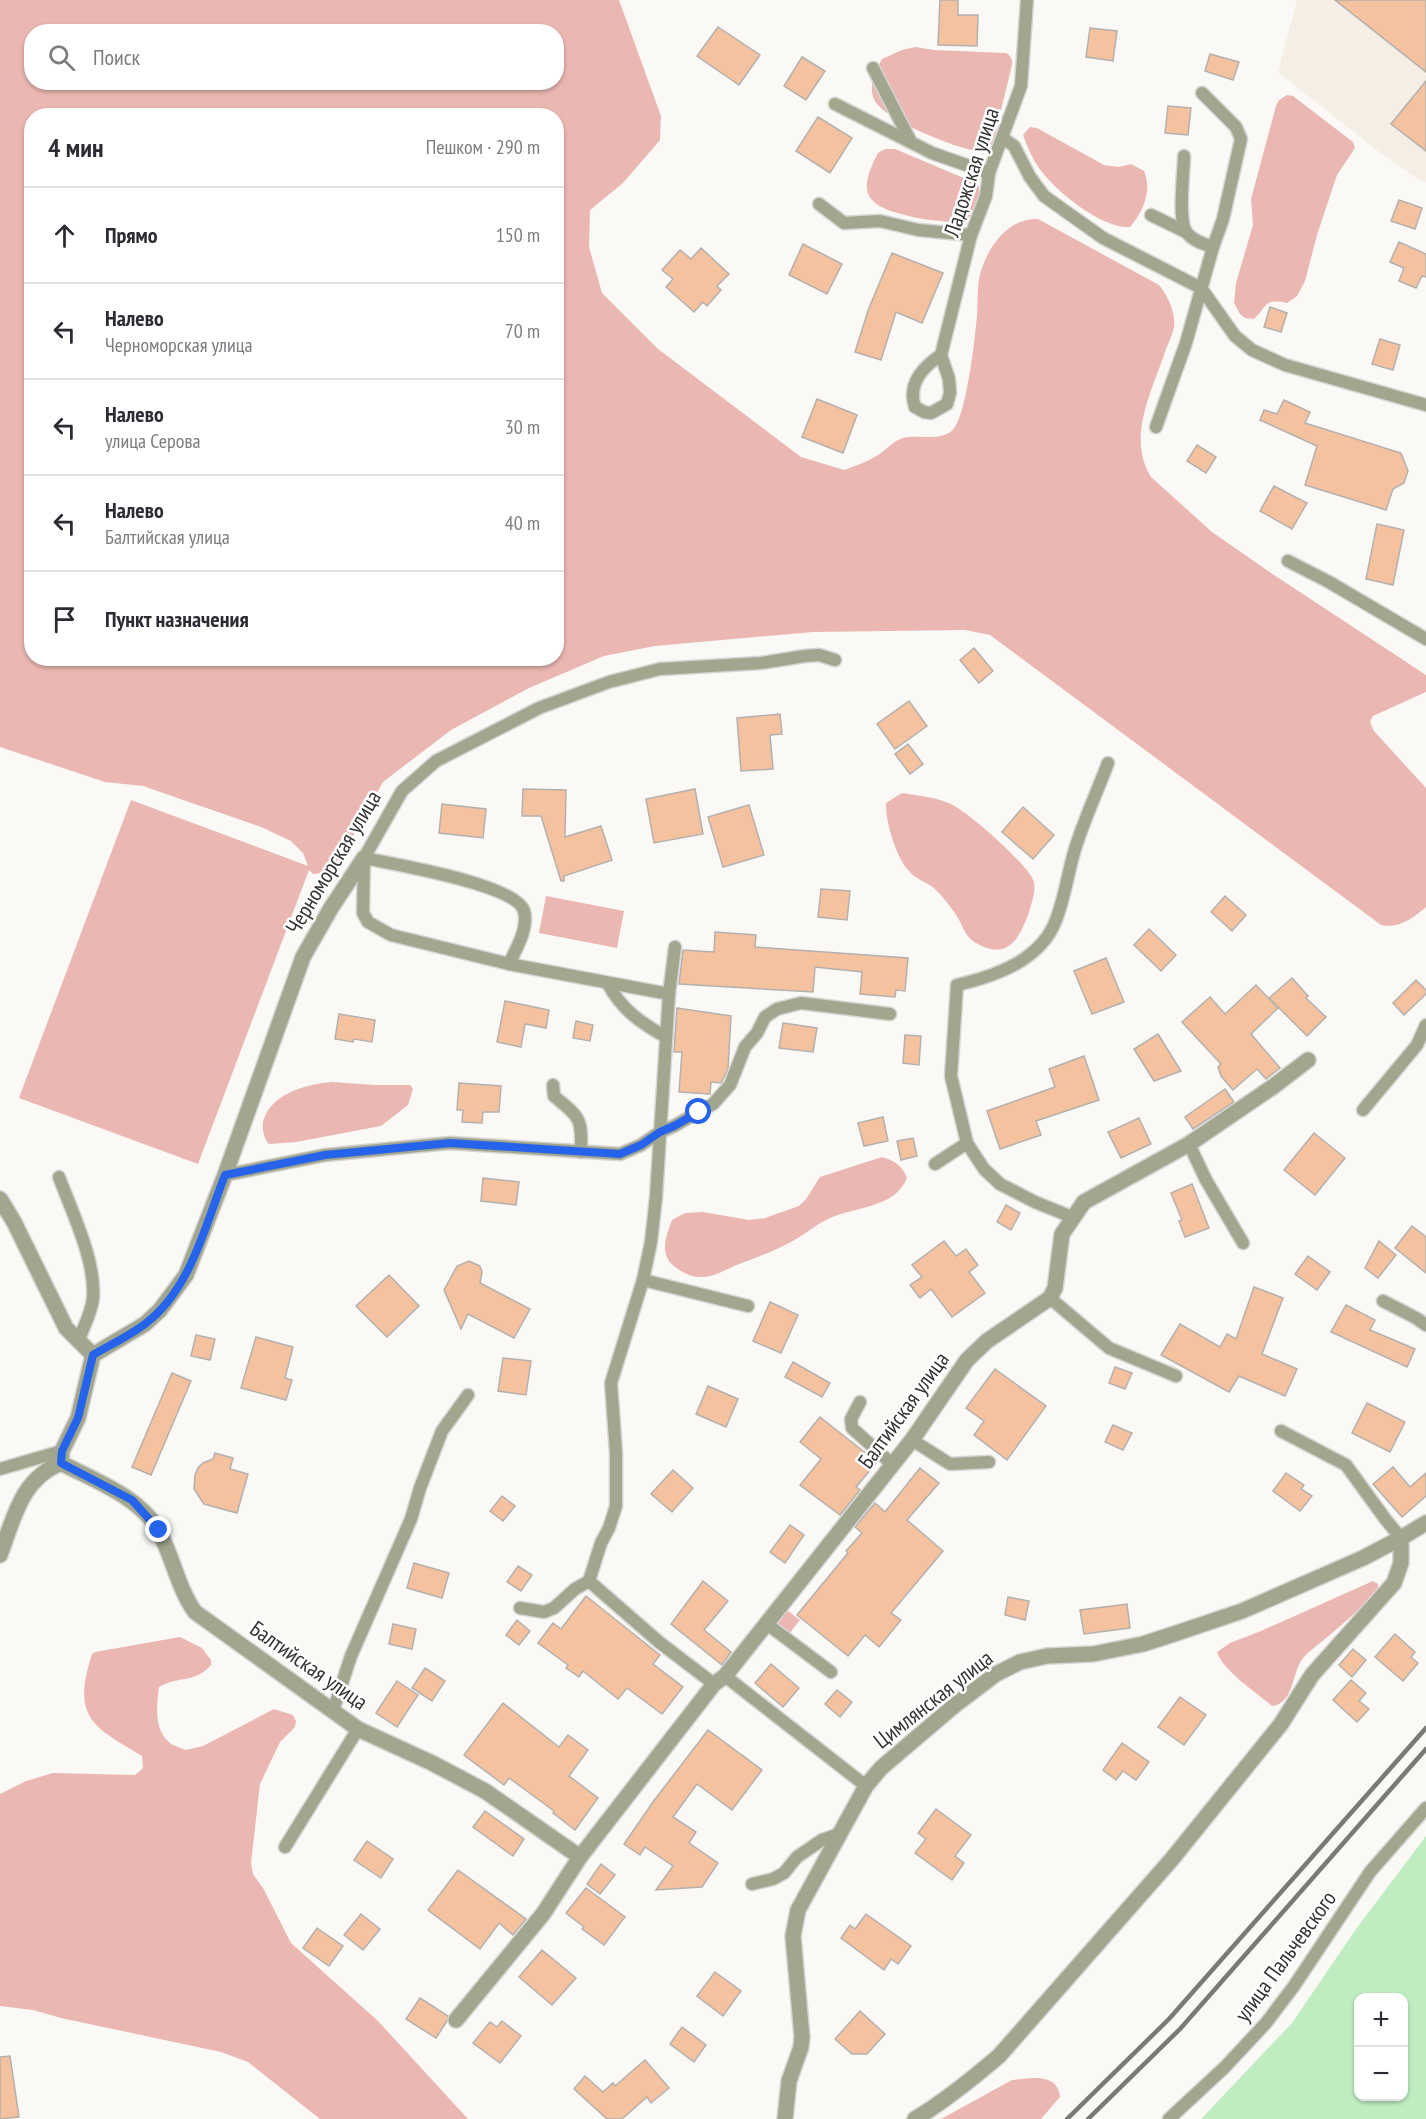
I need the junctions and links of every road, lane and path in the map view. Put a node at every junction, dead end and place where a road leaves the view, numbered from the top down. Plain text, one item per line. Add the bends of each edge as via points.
1 (1027, 0) edge
2 (873, 68) dead end
3 (1202, 93) dead end
4 (835, 104) dead end
5 (1003, 138) junction
6 (911, 142) junction
7 (1184, 156) dead end
8 (989, 173) junction
9 (819, 204) dead end
10 (1151, 215) dead end
11 (1186, 232) junction
12 (971, 236) junction
13 (1213, 247) junction
14 (1201, 288) junction
15 (941, 355) dead end
16 (1426, 405) edge
17 (1156, 427) dead end
18 (1288, 561) dead end
19 (1426, 639) edge
20 (835, 660) dead end
21 (1108, 763) dead end
22 (364, 858) junction
23 (675, 947) dead end
24 (509, 964) junction
25 (608, 984) junction
26 (669, 994) junction
27 (890, 1014) dead end
28 (1426, 1025) edge
29 (666, 1037) junction
30 (1308, 1060) dead end
31 (553, 1085) dead end
32 (1363, 1110) dead end
33 (660, 1132) junction
34 (967, 1143) junction
35 (1189, 1144) junction
36 (581, 1152) junction
37 (935, 1164) dead end
38 (225, 1175) junction
39 (59, 1177) dead end
40 (0, 1199) edge
41 (1072, 1217) junction
42 (1243, 1243) dead end
43 (643, 1280) junction
44 (1050, 1298) junction
45 (1383, 1300) dead end
46 (748, 1306) dead end
47 (1426, 1325) edge
48 (78, 1342) junction
49 (93, 1355) junction
50 (1176, 1376) dead end
51 (468, 1395) dead end
52 (860, 1402) dead end
53 (1281, 1431) dead end
54 (912, 1440) junction
55 (62, 1457) junction
56 (989, 1462) dead end
57 (893, 1465) junction
58 (0, 1469) edge
59 (1426, 1522) edge
60 (1401, 1538) junction
61 (0, 1555) edge
62 (589, 1581) junction
63 (520, 1608) dead end
64 (767, 1624) junction
65 (831, 1672) dead end
66 (719, 1680) junction
67 (333, 1711) junction
68 (358, 1729) junction
69 (866, 1785) junction
70 (1426, 1808) edge
71 (839, 1834) junction
72 (285, 1847) dead end
73 (580, 1857) junction
74 (752, 1884) dead end
75 (456, 2020) dead end
76 (785, 2119) edge
77 (915, 2119) edge
78 (1169, 2119) edge

1 - 5 lane, Ладожская улица via 1021,86
2 - 6 lane
3 - 13 lane via 1236,126 1241,139
4 - 6 lane
5 - 8 lane, Ладожская улица
5 - 14 lane via 1014,146 1044,196 1103,238
6 - 8 lane
7 - 11 lane
8 - 12 lane, Ладожская улица via 986,196
9 - 12 lane via 844,223 879,221
10 - 11 lane
11 - 13 lane
12 - 15 lane, Ладожская улица
13 - 14 lane
14 - 16 lane via 1235,336 1252,350 1285,365
14 - 17 lane
18 - 19 lane
20 - 22 lane, Черноморская улица via 805,656 761,663 660,669 609,682 539,708 436,761 402,791
21 - 34 lane via 1076,847 1056,921 1046,936 1033,953 1013,966 957,985 951,1076
22 - 24 lane via 363,913 377,928 391,935
22 - 24 lane via 450,876 517,900 524,911 524,929
22 - 38 street, Черноморская улица via 303,957
23 - 26 lane
24 - 25 lane
25 - 26 lane
25 - 29 lane via 628,1012
26 - 29 lane
27 - 33 lane via 801,1003 777,1009 765,1017 745,1047 721,1097
28 - 32 lane via 1417,1045
29 - 33 lane
30 - 35 street
31 - 36 lane via 554,1096 580,1121
33 - 36 lane via 620,1154
33 - 43 lane via 655,1208
34 - 37 lane
34 - 41 lane via 984,1169 1000,1184
35 - 41 street via 1084,1202
35 - 42 lane
36 - 38 lane via 450,1143 325,1155
38 - 49 street, Черноморская улица via 186,1275 145,1324
39 - 48 lane via 93,1286 93,1299
40 - 48 street via 66,1328
41 - 44 street via 1062,1234
43 - 46 lane
43 - 62 lane via 611,1383 616,1506
44 - 50 lane via 1109,1348
44 - 54 street, Балтийская улица via 987,1341 967,1360
45 - 47 lane
48 - 49 street
49 - 55 street via 78,1418
51 - 67 lane via 442,1431 411,1519 351,1656
52 - 57 lane via 851,1419 852,1428
53 - 60 lane via 1346,1465
54 - 56 lane via 950,1464
54 - 57 street, Балтийская улица
55 - 58 lane
55 - 61 street via 22,1495
55 - 67 street, Балтийская улица via 132,1500 159,1530 195,1612
57 - 64 street, Балтийская улица
59 - 60 street, Цимлянская улица
60 - 69 street, Цимлянская улица via 1242,1611 1143,1644 1020,1662 996,1674 955,1705
60 - 77 street via 1401,1563 1394,1583 1312,1674 1281,1724 1172,1859 999,2056
62 - 63 lane via 544,1612
62 - 66 lane via 659,1642
64 - 65 lane
64 - 66 street, Балтийская улица
66 - 69 lane
66 - 73 street, Балтийская улица
67 - 68 street, Балтийская улица
68 - 72 lane
68 - 73 street, Балтийская улица via 484,1791
69 - 71 street, Цимлянская улица
70 - 78 lane, улица Пальчевского via 1370,1872 1266,2023
71 - 74 lane via 797,1857 784,1873
71 - 76 street, Цимлянская улица via 798,1910 794,1927 802,2037 789,2081
73 - 75 street, Балтийская улица via 543,1914

